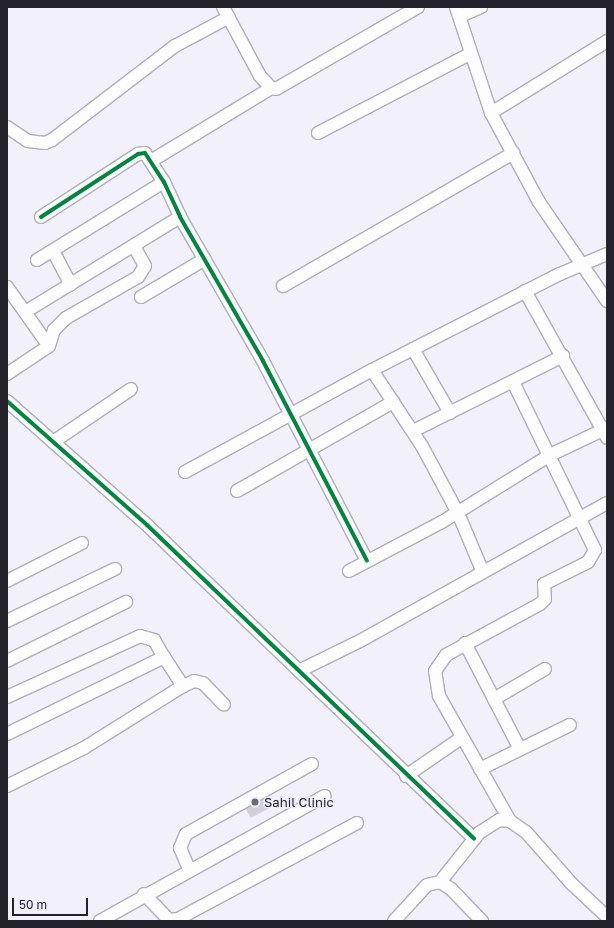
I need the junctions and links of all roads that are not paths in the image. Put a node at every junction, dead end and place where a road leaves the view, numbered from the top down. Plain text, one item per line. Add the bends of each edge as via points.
1 (418, 7) edge
2 (481, 7) edge
3 (226, 12) edge
4 (458, 12) edge
5 (607, 41) edge
6 (470, 54) junction
7 (271, 88) junction
8 (491, 113) junction
9 (7, 127) edge
10 (318, 133) dead end
11 (513, 153) junction
12 (151, 161) junction
13 (164, 182) junction
14 (41, 217) dead end
15 (180, 217) junction
16 (134, 246) junction
17 (53, 251) junction
18 (607, 254) edge
19 (205, 259) junction
20 (37, 260) dead end
21 (585, 266) junction
22 (71, 284) junction
23 (284, 286) dead end
24 (7, 287) edge
25 (526, 291) junction
26 (140, 297) dead end
27 (607, 301) edge
28 (25, 312) junction
29 (49, 346) junction
30 (413, 349) junction
31 (562, 356) junction
32 (372, 370) junction
33 (7, 374) edge
34 (513, 382) junction
35 (131, 389) dead end
36 (7, 401) edge
37 (393, 402) junction
38 (450, 413) junction
39 (290, 416) junction
40 (414, 431) junction
41 (606, 432) edge
42 (53, 442) junction
43 (308, 450) junction
44 (550, 455) junction
45 (185, 472) dead end
46 (237, 491) dead end
47 (607, 503) edge
48 (458, 513) junction
49 (580, 517) junction
50 (82, 543) dead end
51 (367, 561) junction
52 (115, 569) dead end
53 (482, 570) junction
54 (349, 571) dead end
55 (7, 581) edge
56 (126, 602) dead end
57 (7, 621) edge
58 (465, 643) junction
59 (164, 657) junction
60 (7, 661) edge
61 (545, 669) dead end
62 (299, 672) junction
63 (183, 686) junction
64 (7, 697) edge
65 (494, 699) junction
66 (224, 705) dead end
67 (570, 725) dead end
68 (7, 734) edge
69 (461, 738) junction
70 (520, 749) junction
71 (312, 764) dead end
72 (480, 769) junction
73 (406, 776) junction
74 (7, 786) edge
75 (325, 796) dead end
76 (510, 821) junction
77 (357, 823) dead end
78 (474, 839) junction
79 (189, 870) junction
80 (440, 882) junction
81 (144, 894) junction
82 (607, 917) edge
83 (100, 921) edge
84 (394, 921) edge
85 (482, 921) edge

1 - 7 street via 281,88
2 - 4 street
3 - 7 street via 260,76
3 - 9 street via 175,46 52,140 45,143 28,141
4 - 6 street
5 - 8 street
6 - 8 street
6 - 10 street
7 - 12 street
8 - 11 street
11 - 21 street via 539,202
11 - 23 street
12 - 13 street
12 - 14 street via 145,153 138,154
13 - 15 street
13 - 17 street
15 - 16 street
15 - 19 street
16 - 22 street
16 - 29 street via 145,266 138,277 66,318 54,330
17 - 20 street
17 - 22 street
18 - 21 street
19 - 26 street
19 - 39 street via 263,361
21 - 25 street
21 - 27 street
22 - 28 street
24 - 28 street
25 - 30 street
25 - 31 street
28 - 29 street
29 - 33 street
30 - 32 street
30 - 38 street
31 - 34 street
31 - 41 street
32 - 37 street
32 - 39 street
34 - 38 street
34 - 44 street
35 - 42 street
36 - 42 street
37 - 40 street
37 - 43 street
38 - 40 street
39 - 43 street
39 - 45 street
40 - 48 street
41 - 44 street
42 - 62 street via 152,530
43 - 46 street
43 - 51 street
44 - 48 street
44 - 49 street
47 - 49 street
48 - 51 street
48 - 53 street
49 - 53 street
49 - 58 street via 595,550 592,558 547,581 542,586 545,599 540,604
50 - 55 street
51 - 54 street
52 - 57 street
53 - 62 street via 360,641
56 - 60 street
58 - 65 street
58 - 69 street via 446,655 435,671 439,696
59 - 63 street
59 - 64 street via 154,640 140,636
59 - 68 street
61 - 65 street
62 - 73 street
63 - 66 street via 194,681 203,683
63 - 74 street via 84,748
65 - 70 street
67 - 70 street
69 - 72 street
69 - 73 street
70 - 72 street
71 - 79 street via 186,834 180,848
72 - 76 street
73 - 78 street
75 - 79 street
76 - 78 street via 499,820
76 - 82 street via 526,832 572,884
77 - 81 street via 178,919 169,920
78 - 80 street
79 - 81 street
80 - 84 street via 431,883 423,888
80 - 85 street via 451,889
81 - 83 street

